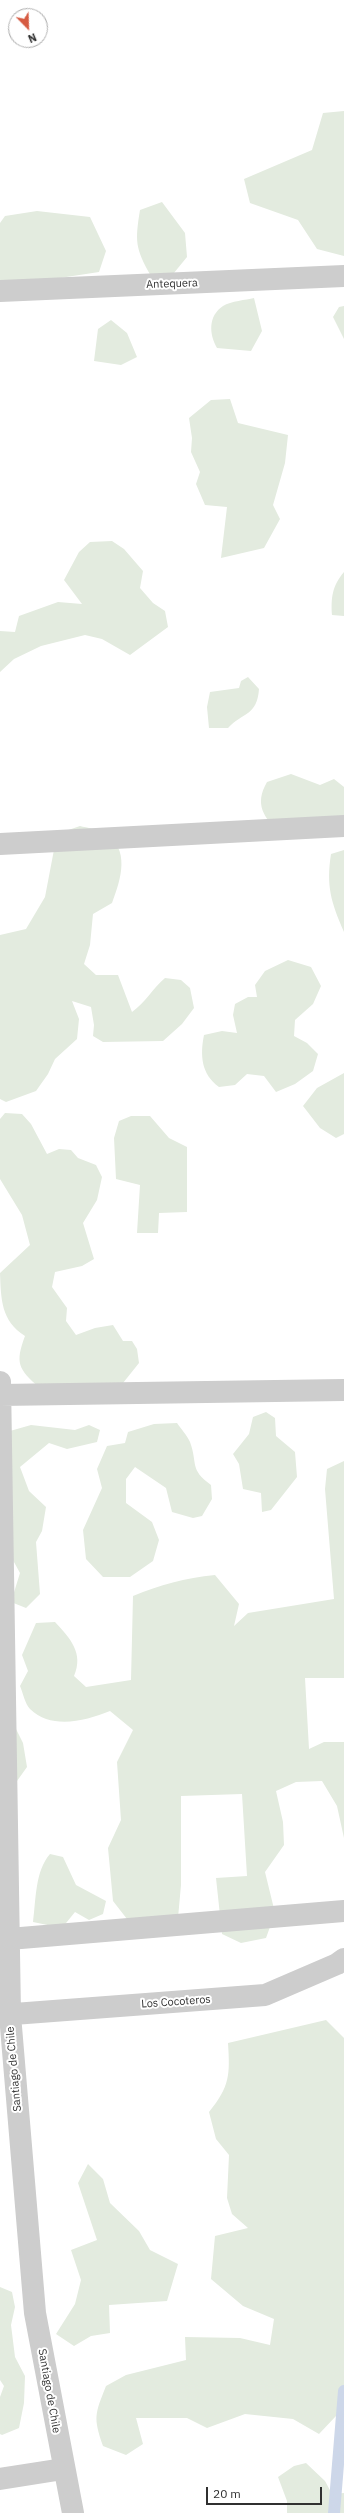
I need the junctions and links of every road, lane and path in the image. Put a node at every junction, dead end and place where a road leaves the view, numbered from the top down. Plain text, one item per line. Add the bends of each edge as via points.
1 (344, 276) edge
2 (0, 291) edge
3 (344, 826) edge
4 (0, 844) edge
5 (0, 1382) edge
6 (344, 1390) edge
7 (0, 1395) edge
8 (344, 1911) edge
9 (9, 1939) junction
10 (344, 1959) edge
11 (5, 2015) edge
12 (63, 2469) junction
13 (0, 2479) edge
14 (73, 2513) edge

1 - 2 street, Antequera
3 - 4 street
5 - 7 street, Santiago de Chile
6 - 7 street
7 - 9 street, Santiago de Chile
8 - 9 street
9 - 11 street, Santiago de Chile
10 - 11 street, Los Cocoteros via 265,1995
11 - 12 street, Santiago de Chile via 35,2313
12 - 13 street
12 - 14 street, Santiago de Chile

